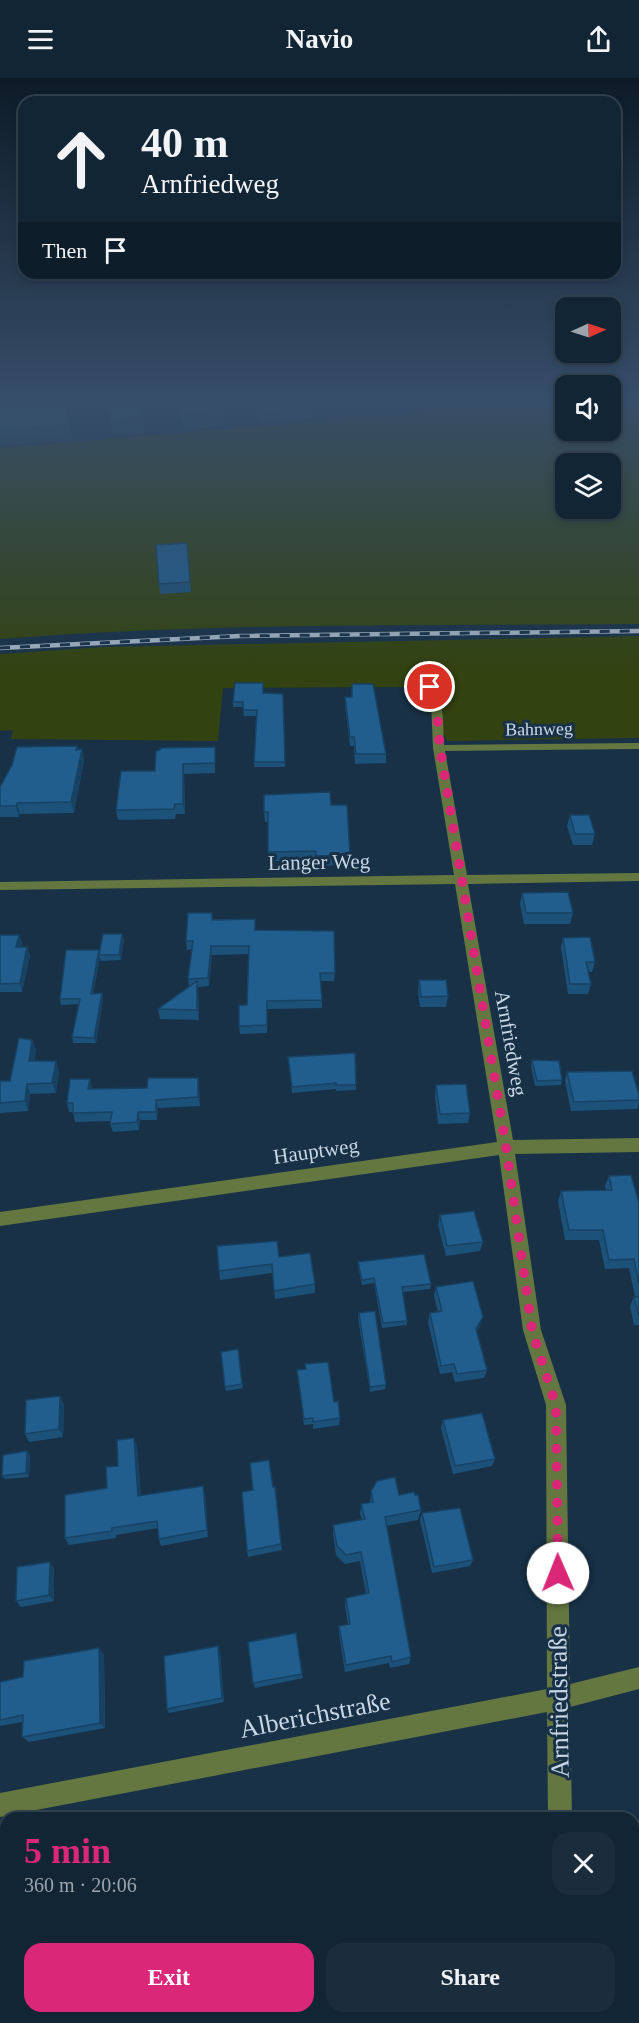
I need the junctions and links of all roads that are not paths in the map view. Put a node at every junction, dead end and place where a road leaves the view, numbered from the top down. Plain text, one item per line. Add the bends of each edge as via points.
1 (430, 687) dead end
2 (639, 746) edge
3 (440, 748) junction
4 (639, 877) edge
5 (461, 879) junction
6 (0, 886) edge
7 (639, 1145) edge
8 (506, 1147) junction
9 (0, 1219) edge
10 (556, 1406) joint
11 (639, 1678) edge
12 (559, 1698) junction
13 (0, 1805) edge
14 (560, 1812) edge

1 - 3 street, Arnfriedweg via 436,702
2 - 3 street, Bahnweg
3 - 5 street, Arnfriedweg
4 - 5 street, Langer Weg
5 - 6 street, Langer Weg
5 - 8 street, Arnfriedweg
7 - 8 street, Hauptweg
8 - 9 street, Hauptweg
8 - 10 street, Arnfriedweg via 532,1330
10 - 12 street, Arnfriedstraße
11 - 12 street, Alberichstraße
12 - 13 street, Alberichstraße
12 - 14 street, Arnfriedstraße

